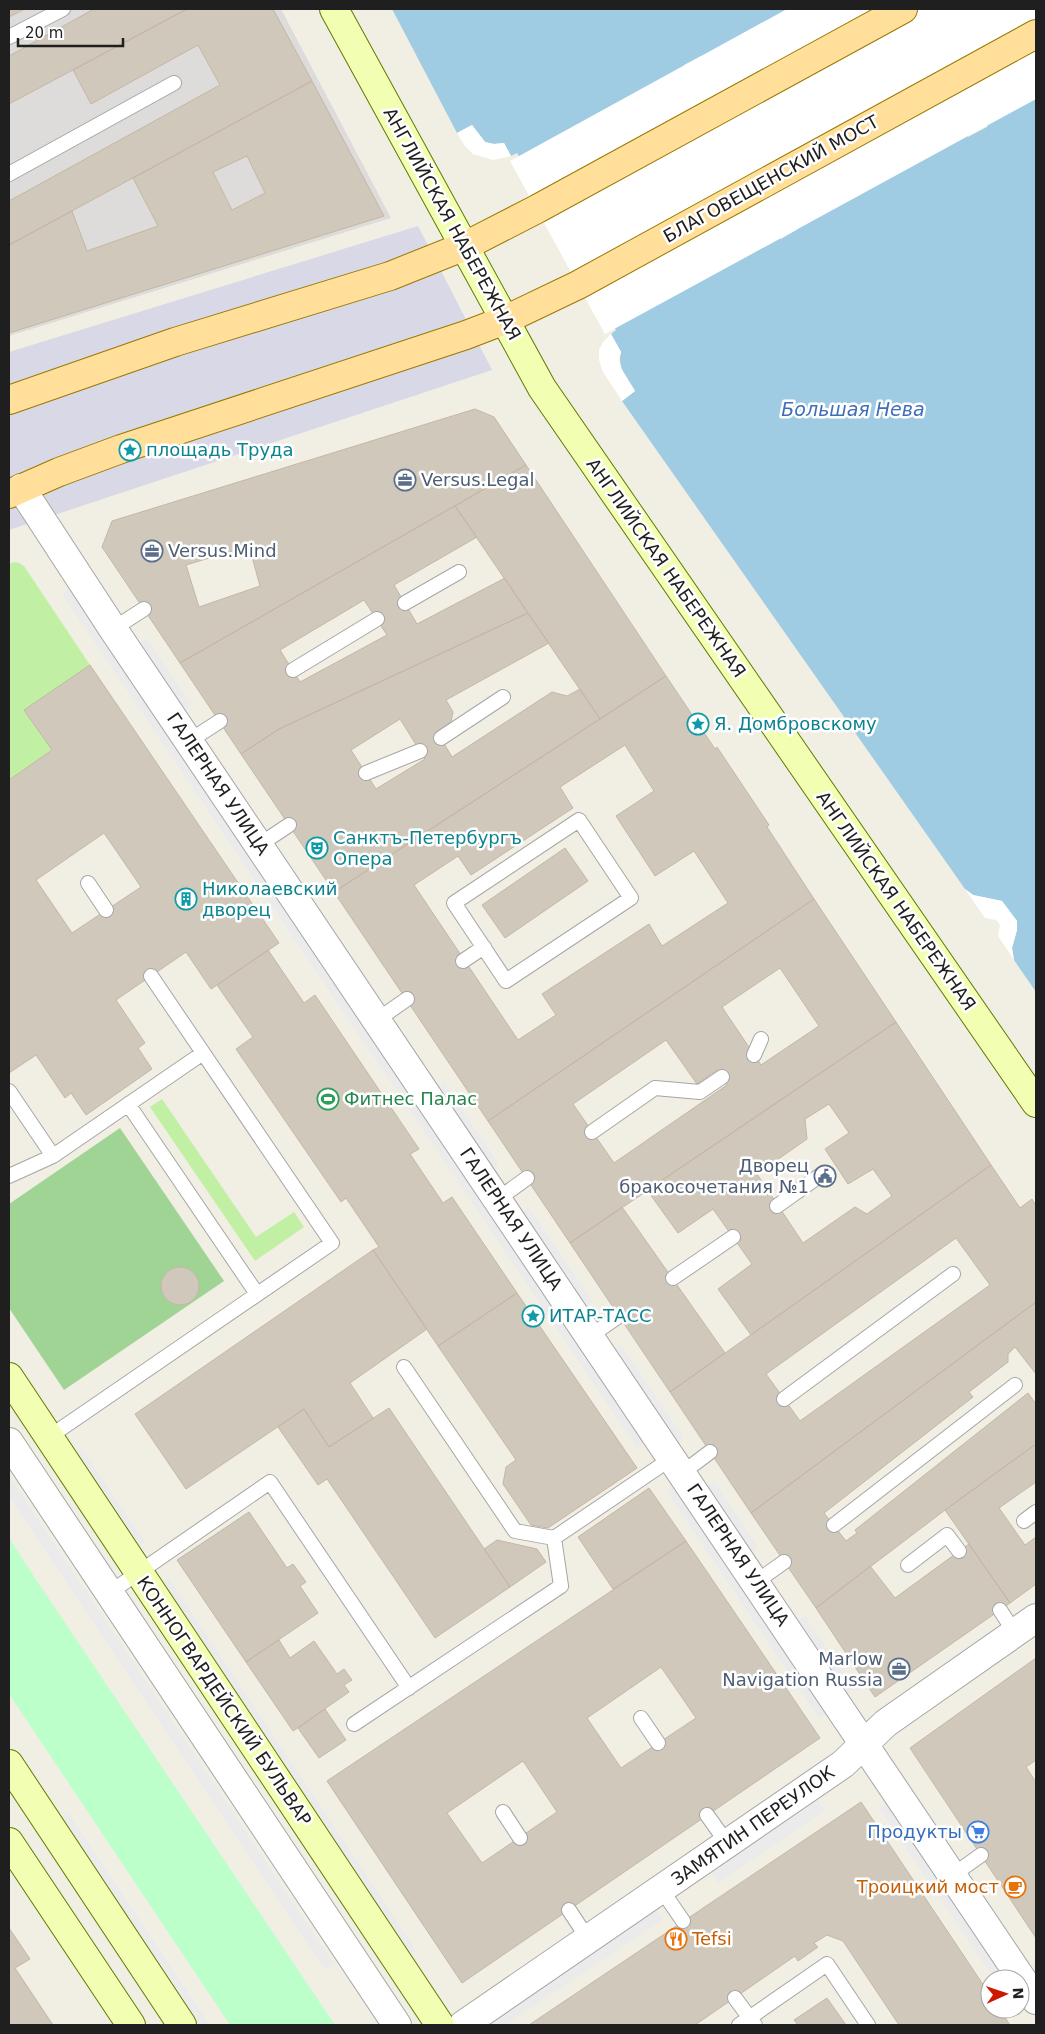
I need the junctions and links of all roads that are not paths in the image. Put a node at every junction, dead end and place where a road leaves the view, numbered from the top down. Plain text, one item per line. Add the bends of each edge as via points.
1 (63, 9) edge
2 (334, 9) edge
3 (903, 9) edge
4 (1036, 34) edge
5 (9, 37) edge
6 (174, 84) dead end
7 (9, 174) edge
8 (465, 246) junction
9 (505, 320) junction
10 (9, 400) edge
11 (15, 491) edge
12 (460, 572) dead end
13 (405, 603) dead end
14 (144, 609) dead end
15 (377, 619) dead end
16 (114, 629) junction
17 (293, 670) dead end
18 (502, 697) dead end
19 (220, 721) dead end
20 (440, 738) dead end
21 (189, 741) junction
22 (420, 751) dead end
23 (366, 774) dead end
24 (289, 825) dead end
25 (259, 845) junction
26 (88, 884) dead end
27 (106, 910) dead end
28 (484, 947) junction
29 (463, 961) dead end
30 (151, 976) dead end
31 (406, 999) dead end
32 (377, 1020) junction
33 (761, 1039) dead end
34 (203, 1053) junction
35 (754, 1055) dead end
36 (722, 1077) dead end
37 (9, 1091) edge
38 (1036, 1103) edge
39 (128, 1104) junction
40 (592, 1132) dead end
41 (53, 1156) junction
42 (822, 1174) dead end
43 (9, 1176) edge
44 (527, 1178) dead end
45 (498, 1199) junction
46 (777, 1206) dead end
47 (733, 1237) dead end
48 (953, 1274) dead end
49 (673, 1278) dead end
50 (257, 1294) junction
51 (619, 1316) dead end
52 (590, 1336) junction
53 (404, 1367) dead end
54 (9, 1377) edge
55 (1015, 1385) dead end
56 (784, 1399) dead end
57 (49, 1437) junction
58 (9, 1442) edge
59 (710, 1452) dead end
60 (677, 1465) junction
61 (1036, 1512) edge
62 (1024, 1521) dead end
63 (834, 1525) dead end
64 (554, 1538) junction
65 (959, 1552) dead end
66 (784, 1562) dead end
67 (908, 1565) dead end
68 (139, 1572) junction
69 (756, 1582) junction
70 (109, 1593) junction
71 (1000, 1610) dead end
72 (1026, 1625) edge
73 (409, 1688) junction
74 (641, 1718) dead end
75 (354, 1724) dead end
76 (658, 1743) dead end
77 (865, 1744) junction
78 (9, 1764) edge
79 (503, 1812) dead end
80 (707, 1816) dead end
81 (520, 1838) dead end
82 (9, 1842) edge
83 (727, 1843) junction
84 (981, 1855) dead end
85 (953, 1875) junction
86 (661, 1889) junction
87 (569, 1910) dead end
88 (683, 1921) dead end
89 (588, 1939) junction
90 (735, 1998) dead end
91 (1036, 1999) edge
92 (748, 2023) edge
93 (131, 2025) edge
94 (182, 2025) edge
95 (397, 2025) edge
96 (440, 2025) edge
97 (463, 2025) edge
98 (868, 2025) edge

1 - 5 lane
2 - 8 main road, АНГЛИЙСКАЯ НАБЕРЕЖНАЯ
3 - 8 main road
4 - 9 main road, БЛАГОВЕЩЕНСКИЙ МОСТ via 578,285
6 - 7 lane
8 - 9 main road, АНГЛИЙСКАЯ НАБЕРЕЖНАЯ
8 - 10 main road via 390,276 175,342
9 - 11 main road via 416,353 120,449
9 - 38 main road, АНГЛИЙСКАЯ НАБЕРЕЖНАЯ via 542,388
11 - 16 street, ГАЛЕРНАЯ УЛИЦА
12 - 13 lane
14 - 16 lane
15 - 17 lane
16 - 21 street, ГАЛЕРНАЯ УЛИЦА
18 - 20 lane
19 - 21 lane
21 - 25 street, ГАЛЕРНАЯ УЛИЦА
22 - 23 lane
24 - 25 lane
25 - 32 street, ГАЛЕРНАЯ УЛИЦА
26 - 27 lane
28 - 28 lane via 454,903 579,820 631,898 506,981
28 - 29 lane
30 - 34 lane
31 - 32 lane
32 - 45 street, ГАЛЕРНАЯ УЛИЦА
33 - 35 lane
34 - 39 lane
34 - 50 lane via 332,1243
36 - 40 lane via 700,1092 655,1088
37 - 41 lane
39 - 41 lane
39 - 50 lane
41 - 43 lane
42 - 46 lane
44 - 45 lane
45 - 52 street, ГАЛЕРНАЯ УЛИЦА
47 - 49 lane
48 - 56 lane
50 - 57 lane
51 - 52 lane
52 - 60 street, ГАЛЕРНАЯ УЛИЦА
53 - 64 lane via 515,1531
54 - 57 main road, КОННОГВАРДЕЙСКИЙ БУЛЬВАР
55 - 63 lane
57 - 68 main road, КОННОГВАРДЕЙСКИЙ БУЛЬВАР
58 - 70 street, КОННОГВАРДЕЙСКИЙ БУЛЬВАР
59 - 60 lane
60 - 64 lane
60 - 69 street, ГАЛЕРНАЯ УЛИЦА
61 - 62 lane
64 - 73 lane via 562,1586
65 - 67 lane via 947,1535
66 - 69 lane
68 - 70 lane
68 - 73 lane via 270,1482
68 - 96 main road, КОННОГВАРДЕЙСКИЙ БУЛЬВАР
69 - 77 street, ГАЛЕРНАЯ УЛИЦА
70 - 95 street, КОННОГВАРДЕЙСКИЙ БУЛЬВАР
71 - 72 lane
72 - 77 street, ЗАМЯТИН ПЕРЕУЛОК via 886,1723
73 - 75 lane
74 - 76 lane
77 - 83 street, ЗАМЯТИН ПЕРЕУЛОК via 843,1764
77 - 85 street, ГАЛЕРНАЯ УЛИЦА
78 - 94 main road
79 - 81 lane
80 - 83 lane
82 - 93 main road
83 - 86 street, ЗАМЯТИН ПЕРЕУЛОК
84 - 85 lane
85 - 91 street, ГАЛЕРНАЯ УЛИЦА
86 - 88 lane
86 - 89 street, ЗАМЯТИН ПЕРЕУЛОК
87 - 89 lane
89 - 97 street, ЗАМЯТИН ПЕРЕУЛОК
90 - 92 lane
92 - 98 lane via 827,1964

